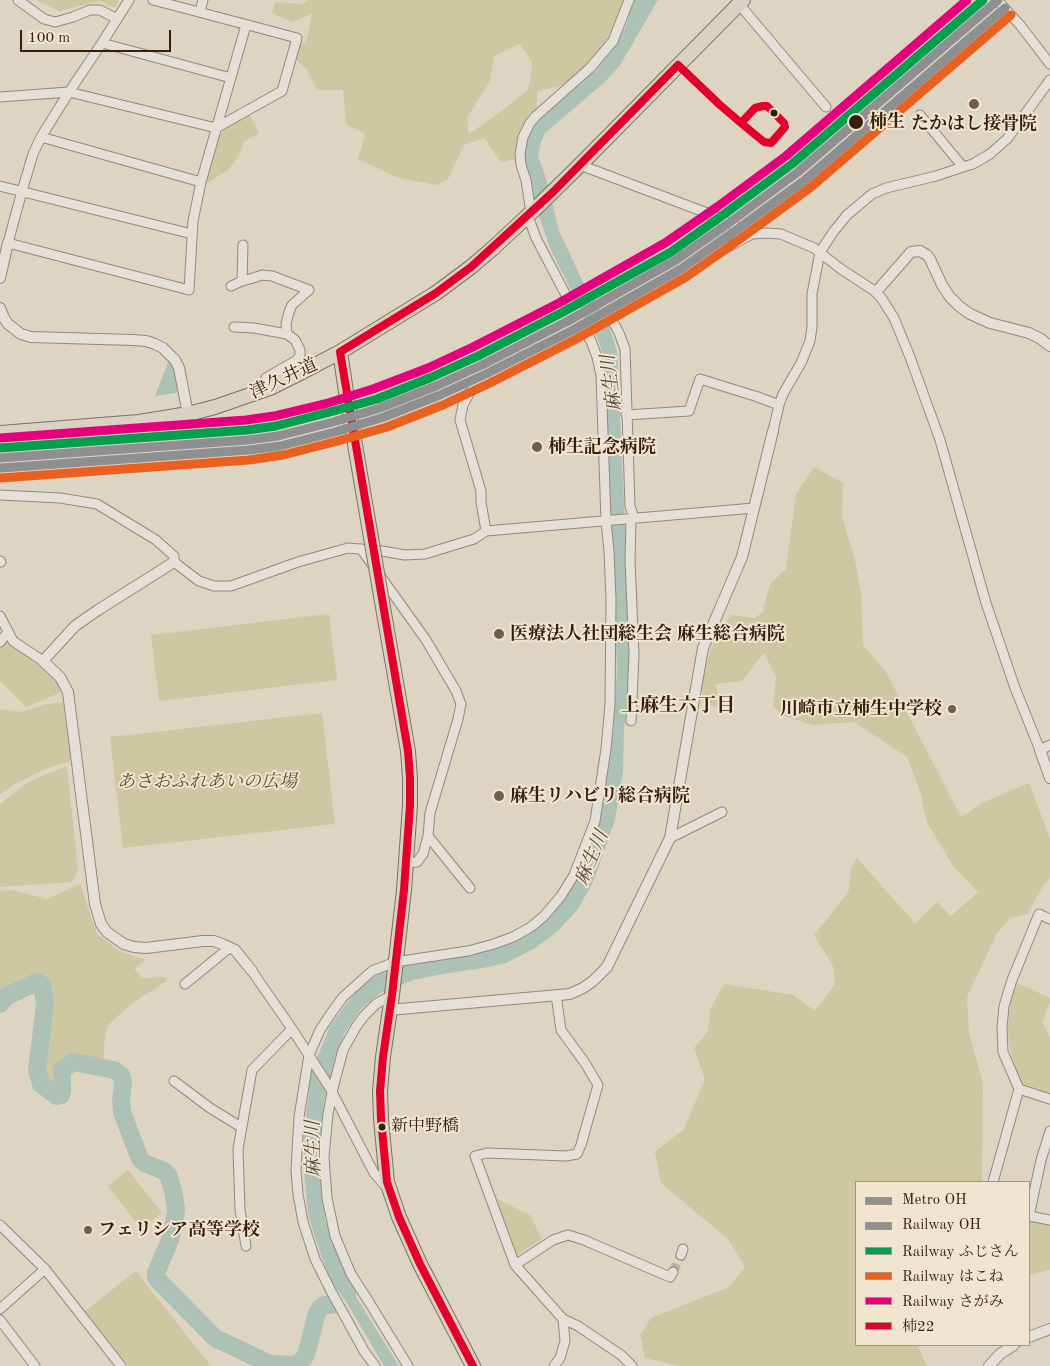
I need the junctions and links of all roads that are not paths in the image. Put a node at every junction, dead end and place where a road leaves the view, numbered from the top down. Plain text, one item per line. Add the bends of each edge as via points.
1 (18, 0) edge
2 (129, 0) edge
3 (153, 0) edge
4 (203, 0) edge
5 (629, 0) edge
6 (997, 0) edge
7 (743, 3) edge
8 (200, 12) junction
9 (117, 19) junction
10 (246, 25) junction
11 (102, 43) junction
12 (1050, 64) edge
13 (231, 78) junction
14 (1050, 80) edge
15 (69, 92) junction
16 (0, 97) edge
17 (826, 107) dead end
18 (920, 114) dead end
19 (216, 128) junction
20 (41, 137) junction
21 (580, 165) junction
22 (963, 167) junction
23 (201, 182) junction
24 (0, 186) edge
25 (22, 191) junction
26 (531, 213) junction
27 (192, 234) junction
28 (752, 234) junction
29 (8, 243) junction
30 (243, 245) dead end
31 (820, 252) junction
32 (0, 278) edge
33 (242, 280) junction
34 (231, 286) dead end
35 (876, 292) junction
36 (569, 301) dead end
37 (0, 308) edge
38 (606, 313) junction
39 (583, 326) junction
40 (234, 327) dead end
41 (287, 334) junction
42 (1050, 346) edge
43 (340, 352) junction
44 (270, 388) junction
45 (779, 405) junction
46 (188, 414) junction
47 (626, 415) junction
48 (773, 431) joint
49 (0, 433) edge
50 (0, 495) edge
51 (754, 508) junction
52 (630, 519) junction
53 (609, 520) junction
54 (486, 531) junction
55 (361, 549) junction
56 (174, 562) junction
57 (0, 616) edge
58 (8, 632) junction
59 (0, 642) edge
60 (43, 661) junction
61 (631, 721) dead end
62 (1050, 746) edge
63 (1040, 750) junction
64 (1050, 778) edge
65 (722, 812) dead end
66 (428, 836) junction
67 (670, 838) junction
68 (406, 863) junction
69 (470, 888) dead end
70 (1050, 919) edge
71 (229, 948) junction
72 (395, 962) junction
73 (252, 971) joint
74 (185, 984) dead end
75 (392, 995) junction
76 (556, 995) junction
77 (389, 1010) junction
78 (292, 1029) junction
79 (311, 1058) junction
80 (174, 1081) dead end
81 (1019, 1089) junction
82 (331, 1090) junction
83 (1050, 1099) edge
84 (241, 1128) junction
85 (1050, 1131) edge
86 (1046, 1161) edge
87 (993, 1181) edge
88 (389, 1190) junction
89 (1030, 1213) edge
90 (1030, 1216) edge
91 (1050, 1220) edge
92 (0, 1225) edge
93 (246, 1246) dead end
94 (516, 1265) junction
95 (45, 1269) junction
96 (673, 1272) dead end
97 (0, 1309) edge
98 (563, 1319) junction
99 (0, 1320) edge
100 (1050, 1328) edge
101 (1030, 1337) edge
102 (1012, 1346) edge
103 (35, 1366) edge
104 (121, 1366) edge
105 (375, 1366) edge
106 (408, 1366) edge
107 (473, 1366) edge
108 (554, 1366) edge
109 (632, 1366) edge
110 (989, 1366) edge

1 - 9 street via 44,19 55,22 90,10 100,10
2 - 9 street
3 - 8 street
4 - 8 street
5 - 26 street via 613,41 590,68 530,122 523,137 520,165
6 - 12 street
7 - 17 street
7 - 21 main road, 津久井道
8 - 10 street
9 - 11 street
10 - 13 street
10 - 19 street via 297,38 282,91
11 - 13 street
11 - 15 street
13 - 19 street
14 - 22 street via 1007,139 990,154
15 - 16 street
15 - 19 street
15 - 20 street
18 - 22 street
19 - 23 street
20 - 23 street
20 - 25 street
21 - 26 main road, 津久井道
21 - 28 street via 707,213
22 - 31 street via 872,194 847,215
23 - 27 street
24 - 25 street
25 - 27 street
25 - 29 street
26 - 36 street via 536,238
26 - 43 main road, 津久井道 via 471,267 436,293
27 - 29 street via 189,290
28 - 31 street via 781,234
28 - 38 street
29 - 32 street
30 - 33 street
31 - 35 street
31 - 45 street via 812,294 810,341
33 - 34 street
33 - 41 street via 272,276 309,290 292,305 286,324
35 - 42 street via 911,252 920,251 930,259 942,285 959,306 990,323 1030,334
35 - 63 street via 894,318 940,440 986,603
37 - 46 street via 8,324 31,337 146,341 163,348 179,368
38 - 39 street
38 - 47 street via 625,349
39 - 53 street via 601,375
39 - 54 street via 483,379 463,405 460,420 481,491
40 - 41 street
41 - 44 street via 295,340 300,355 266,378
43 - 44 main road, 津久井道
43 - 68 main road, bridge via 408,751 410,805
44 - 46 main road, 津久井道
45 - 47 street via 700,379 689,411
45 - 48 street
46 - 49 main road, 津久井道 via 139,422
47 - 52 street
48 - 51 street
50 - 56 street via 60,498 97,504 156,540 174,556
51 - 52 street
51 - 67 street via 742,557 703,648
52 - 53 street
52 - 61 street via 634,655
53 - 54 street
53 - 72 street via 611,598 607,740 596,821 574,875 544,916 513,937 468,951
54 - 55 street via 474,539 425,554 405,555
55 - 56 street via 348,548 231,586 214,586 199,581
55 - 66 street via 426,640 461,704 430,813
56 - 60 street via 75,626
57 - 58 street
58 - 59 street
58 - 60 street via 13,641
60 - 71 street via 60,677 68,692 95,904 101,924 115,938 134,947 204,941
62 - 63 street
63 - 64 street
65 - 67 street
66 - 68 street via 423,854 416,862
66 - 69 street
67 - 76 street via 607,967 583,988 570,994
68 - 72 main road
70 - 81 street via 1039,914 1004,1006 1003,1052
71 - 73 street via 235,950
71 - 74 street
72 - 75 main road
72 - 79 street via 372,971 343,997 320,1030
73 - 78 street
75 - 77 main road
75 - 82 street via 376,1004 356,1027 340,1058
76 - 77 street
76 - 94 street via 561,1030 598,1086 577,1154 487,1153 475,1156
77 - 88 main road via 380,1091
78 - 79 street
78 - 84 street via 252,1070
79 - 82 street
79 - 105 street via 299,1117 296,1170 303,1222 315,1259
80 - 84 street
81 - 83 street
81 - 87 street
82 - 88 street via 374,1173
82 - 106 street via 324,1157 327,1198 335,1236 351,1274
84 - 93 street via 238,1149 240,1210
85 - 86 street
86 - 89 street
88 - 107 main road via 420,1264
90 - 91 street
92 - 95 street
94 - 96 street via 552,1240 568,1235 670,1277
94 - 98 street
95 - 97 street
95 - 104 street
98 - 108 street via 565,1340
98 - 109 street via 621,1355
99 - 103 street
100 - 101 street
102 - 110 street

